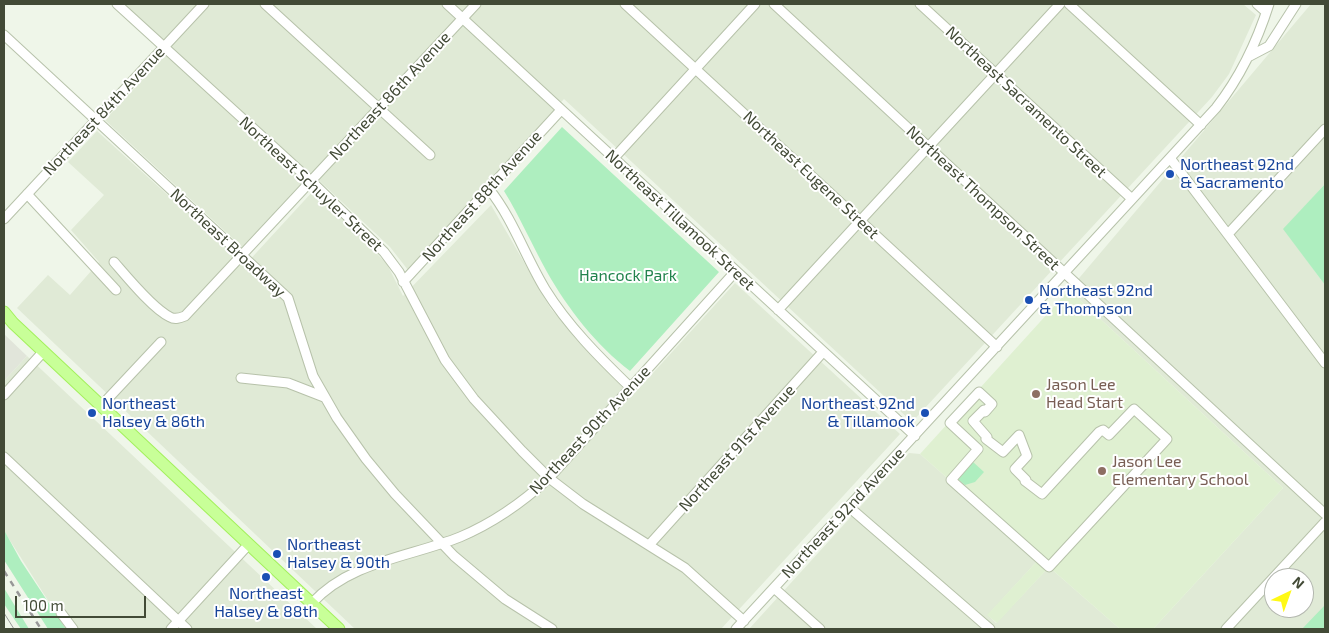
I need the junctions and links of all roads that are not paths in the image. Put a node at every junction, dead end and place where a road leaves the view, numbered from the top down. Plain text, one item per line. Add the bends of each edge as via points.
1 (117, 4) edge
2 (204, 4) edge
3 (265, 4) edge
4 (447, 4) edge
5 (476, 4) edge
6 (625, 4) edge
7 (755, 4) edge
8 (774, 4) edge
9 (920, 4) edge
10 (1060, 4) edge
11 (1069, 4) edge
12 (1257, 4) edge
13 (1296, 4) edge
14 (1268, 8) edge
15 (462, 18) junction
16 (4, 35) edge
17 (164, 47) junction
18 (1250, 56) junction
19 (695, 68) junction
20 (996, 74) junction
21 (378, 108) junction
22 (561, 110) junction
23 (97, 121) junction
24 (1201, 125) junction
25 (1325, 129) edge
26 (928, 147) junction
27 (430, 156) dead end
28 (1170, 158) junction
29 (613, 159) junction
30 (311, 181) junction
31 (489, 189) junction
32 (27, 194) junction
33 (1132, 199) junction
34 (4, 219) edge
35 (860, 221) junction
36 (1228, 234) junction
37 (242, 255) junction
38 (114, 262) dead end
39 (735, 272) junction
40 (1064, 273) junction
41 (403, 282) junction
42 (116, 290) dead end
43 (778, 310) junction
44 (4, 312) edge
45 (161, 342) dead end
46 (997, 347) junction
47 (43, 352) junction
48 (823, 352) junction
49 (1325, 363) edge
50 (241, 378) dead end
51 (630, 387) junction
52 (4, 395) edge
53 (324, 397) junction
54 (102, 406) junction
55 (915, 436) junction
56 (1167, 439) joint
57 (4, 457) edge
58 (549, 478) junction
59 (849, 507) junction
60 (1325, 514) edge
61 (1325, 522) edge
62 (441, 543) junction
63 (249, 544) junction
64 (650, 544) junction
65 (774, 588) junction
66 (312, 603) junction
67 (60, 613) dead end
68 (179, 621) junction
69 (744, 621) junction
70 (72, 629) edge
71 (171, 629) edge
72 (187, 629) edge
73 (339, 629) edge
74 (552, 629) edge
75 (736, 629) edge
76 (820, 629) edge
77 (990, 629) edge
78 (1226, 629) edge

1 - 17 street, Northeast Schuyler Street
2 - 17 street, Northeast 84th Avenue
3 - 21 street
4 - 15 street, Northeast Tillamook Street
5 - 15 street, Northeast 86th Avenue
6 - 19 street, Northeast Eugene Street
7 - 19 street
8 - 26 street, Northeast Thompson Street
9 - 20 street, Northeast Sacramento Street
10 - 20 street
11 - 24 street
12 - 14 street
13 - 18 street via 1269,46
14 - 18 street, Northeast 92nd Avenue
15 - 21 street, Northeast 86th Avenue
15 - 22 street, Northeast Tillamook Street
16 - 23 street, Northeast Broadway
17 - 23 street, Northeast 84th Avenue
17 - 30 street, Northeast Schuyler Street
18 - 24 street, Northeast 92nd Avenue via 1224,98
19 - 29 street
19 - 35 street, Northeast Eugene Street
20 - 26 street
20 - 33 street, Northeast Sacramento Street
21 - 27 street
21 - 30 street, Northeast 86th Avenue
22 - 29 street, Northeast Tillamook Street
22 - 31 street, Northeast 88th Avenue
23 - 32 street, Northeast 84th Avenue
23 - 37 street, Northeast Broadway
24 - 28 street, Northeast 92nd Avenue
25 - 36 street
26 - 35 street
26 - 40 street, Northeast Thompson Street
28 - 33 street, Northeast 92nd Avenue
28 - 36 street
29 - 39 street, Northeast Tillamook Street
30 - 37 street, Northeast 86th Avenue
30 - 41 street, Northeast Schuyler Street via 384,252
31 - 41 street, Northeast 88th Avenue
31 - 51 street via 560,310
32 - 34 street, Northeast 84th Avenue
32 - 42 street
33 - 40 street, Northeast 92nd Avenue
35 - 43 street
35 - 46 street, Northeast Eugene Street
36 - 49 street
37 - 38 street, Northeast 86th Avenue via 192,311 180,318 169,317
37 - 53 street, Northeast Broadway via 288,298 313,376
39 - 43 street, Northeast Tillamook Street
39 - 51 street, Northeast 90th Avenue
40 - 46 street, Northeast 92nd Avenue
40 - 60 street, Northeast Thompson Street
41 - 58 street, Northeast Schuyler Street via 432,339 459,380 505,434
43 - 48 street, Northeast Tillamook Street
44 - 47 main road
45 - 54 street
46 - 55 street, Northeast 92nd Avenue
47 - 52 street
47 - 54 main road
48 - 55 street, Northeast Tillamook Street
48 - 64 street, Northeast 91st Avenue
50 - 53 street via 288,383
51 - 58 street, Northeast 90th Avenue
53 - 62 street, Northeast Broadway via 366,460
54 - 63 main road
55 - 59 street, Northeast 92nd Avenue
56 - 56 street via 1049,567 951,480 978,449 950,423 979,392 992,404 986,412 981,412 974,424 1003,452 1019,435 1027,456 1015,470 1042,494 1099,432 1103,430 1109,435 1134,409
57 - 68 street
58 - 62 street, Northeast 90th Avenue via 524,500 492,520
58 - 64 street, Northeast Schuyler Street via 600,515
59 - 65 street, Northeast 92nd Avenue
59 - 77 street
61 - 78 street
62 - 66 street, Northeast 90th Avenue via 355,572 329,586
62 - 74 street, Northeast Broadway via 494,591
63 - 66 main road
63 - 68 street
64 - 69 street, Northeast Schuyler Street via 690,572
65 - 69 street, Northeast 92nd Avenue
65 - 76 street
66 - 73 main road
67 - 70 street
68 - 71 street
68 - 72 street
69 - 75 street, Northeast 92nd Avenue

